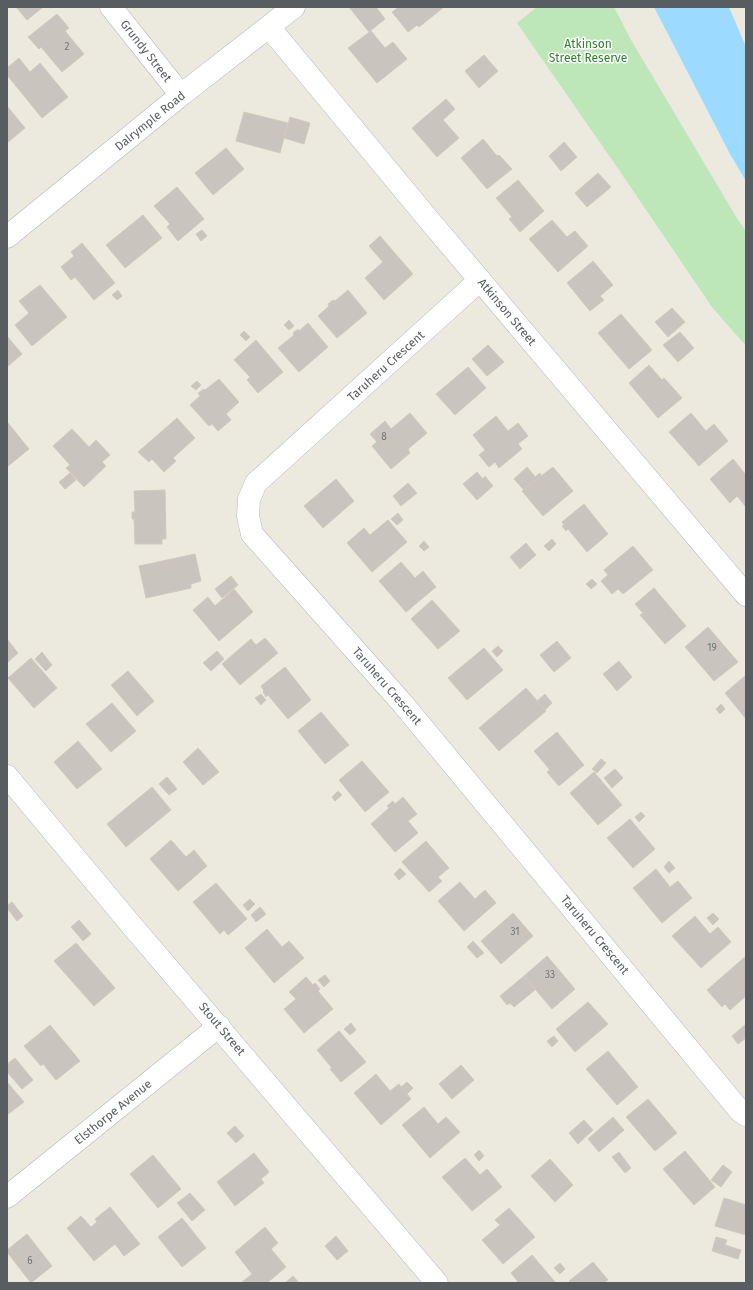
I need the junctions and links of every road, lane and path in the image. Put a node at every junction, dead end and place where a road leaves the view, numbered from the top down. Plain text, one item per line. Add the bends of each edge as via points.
1 (111, 7) edge
2 (294, 7) edge
3 (269, 28) junction
4 (181, 95) junction
5 (7, 237) edge
6 (480, 280) junction
7 (746, 595) edge
8 (7, 776) edge
9 (219, 1026) junction
10 (746, 1115) edge
11 (7, 1198) edge
12 (437, 1283) edge

1 - 4 street, Grundy Street
2 - 3 street, Dalrymple Road
3 - 4 street, Dalrymple Road
3 - 6 street, Atkinson Street
4 - 5 street, Dalrymple Road
6 - 7 street, Atkinson Street
6 - 10 street, Taruheru Crescent via 256,483 249,499 248,516 252,534 403,704
8 - 9 street, Stout Street
9 - 11 street, Elsthorpe Avenue
9 - 12 street, Stout Street

